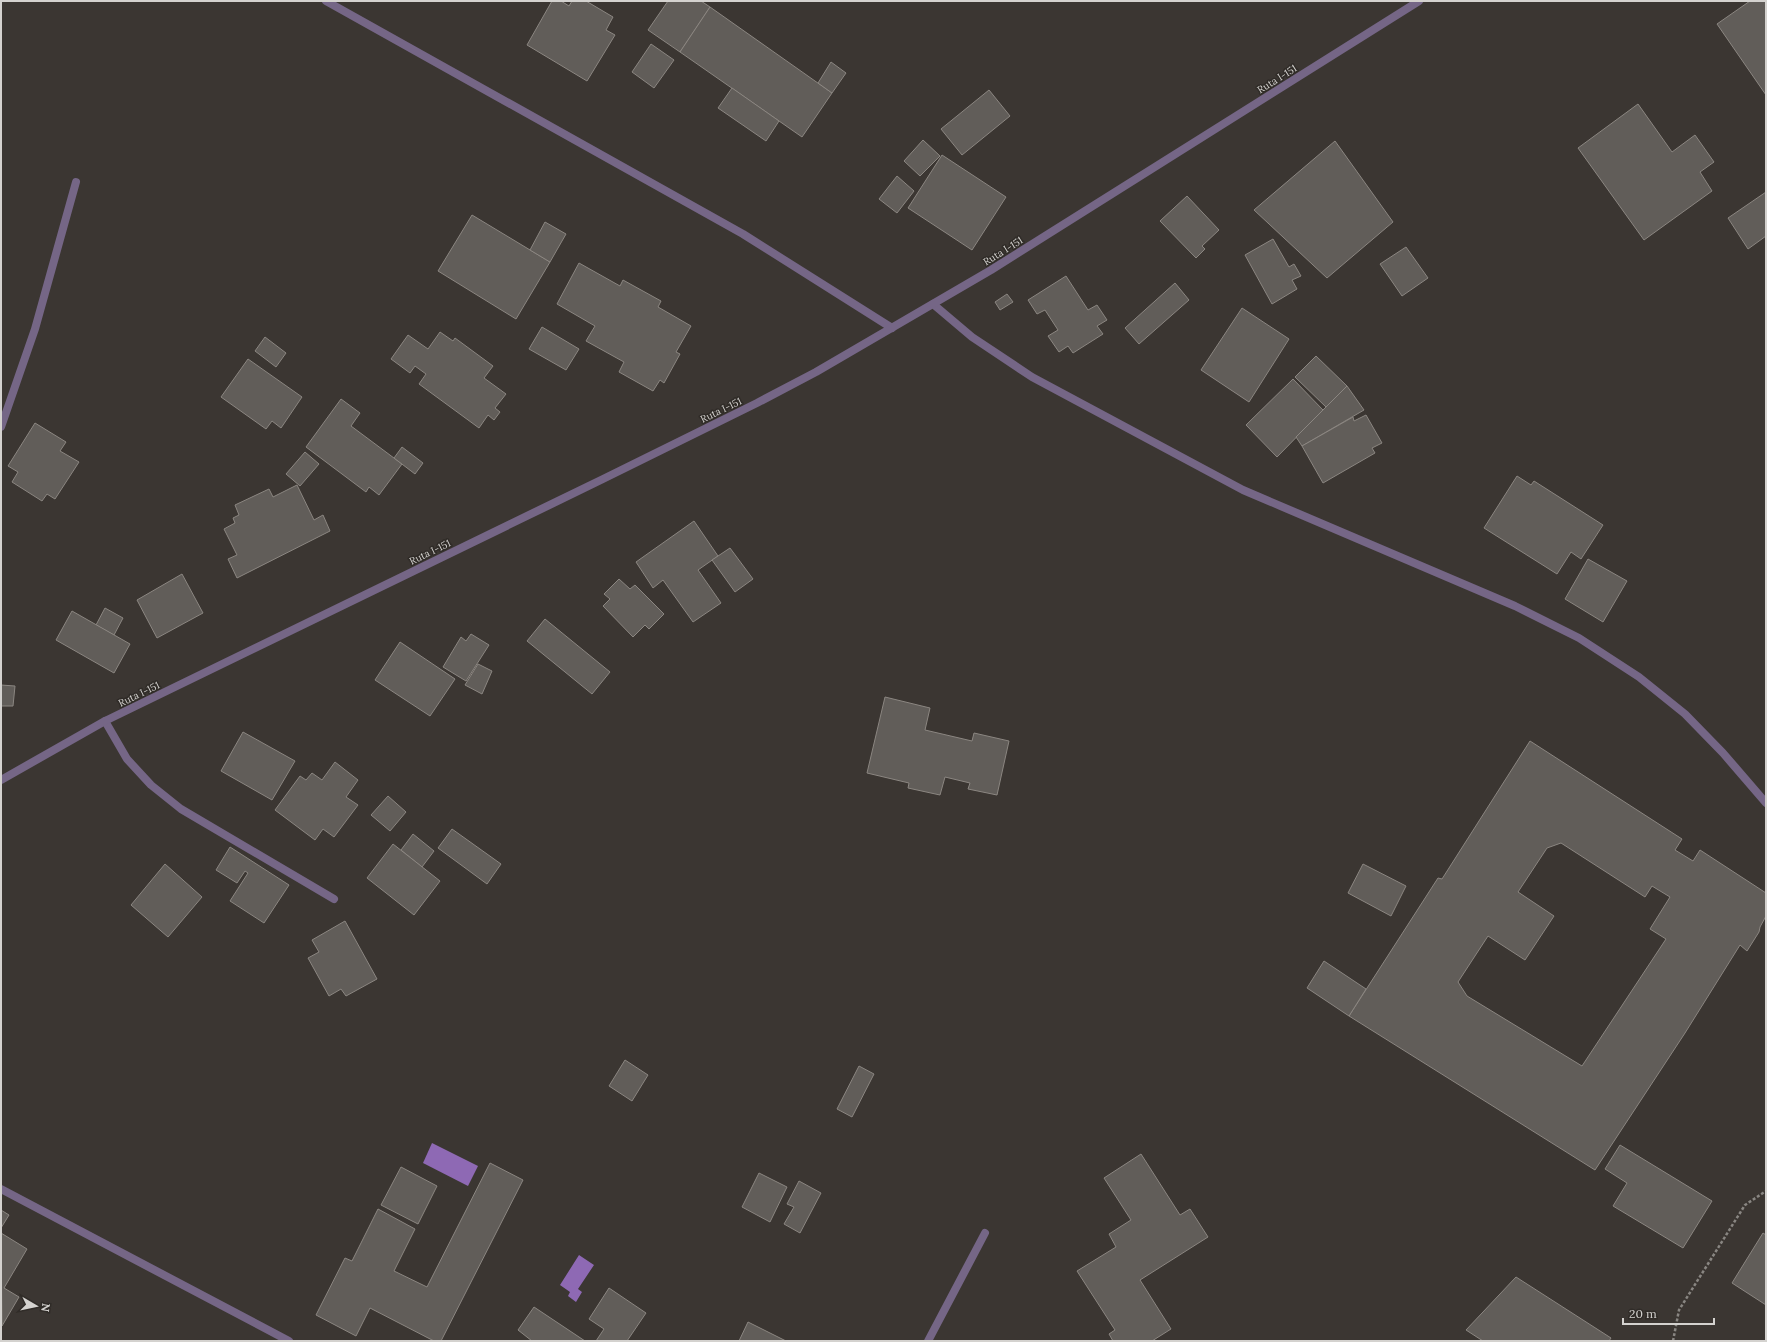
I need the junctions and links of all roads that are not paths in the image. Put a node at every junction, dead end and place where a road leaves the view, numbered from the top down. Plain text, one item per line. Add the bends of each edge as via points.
1 (326, 1) edge
2 (1419, 1) edge
3 (76, 182) dead end
4 (933, 304) junction
5 (892, 328) junction
6 (1, 427) edge
7 (105, 721) junction
8 (1, 780) edge
9 (1766, 803) edge
10 (334, 899) dead end
11 (1, 1189) edge
12 (985, 1233) dead end
13 (289, 1341) edge
14 (928, 1341) edge

1 - 5 street via 736,230
2 - 4 street, Ruta I-151
3 - 6 street via 35,329
4 - 5 street, Ruta I-151
4 - 9 street via 972,337 1032,377 1243,490 1515,606 1579,638 1640,677 1686,714 1723,752
5 - 7 street, Ruta I-151 via 757,403
7 - 8 street, Ruta I-151
7 - 10 street via 127,759 151,785 181,809
11 - 13 street
12 - 14 street

